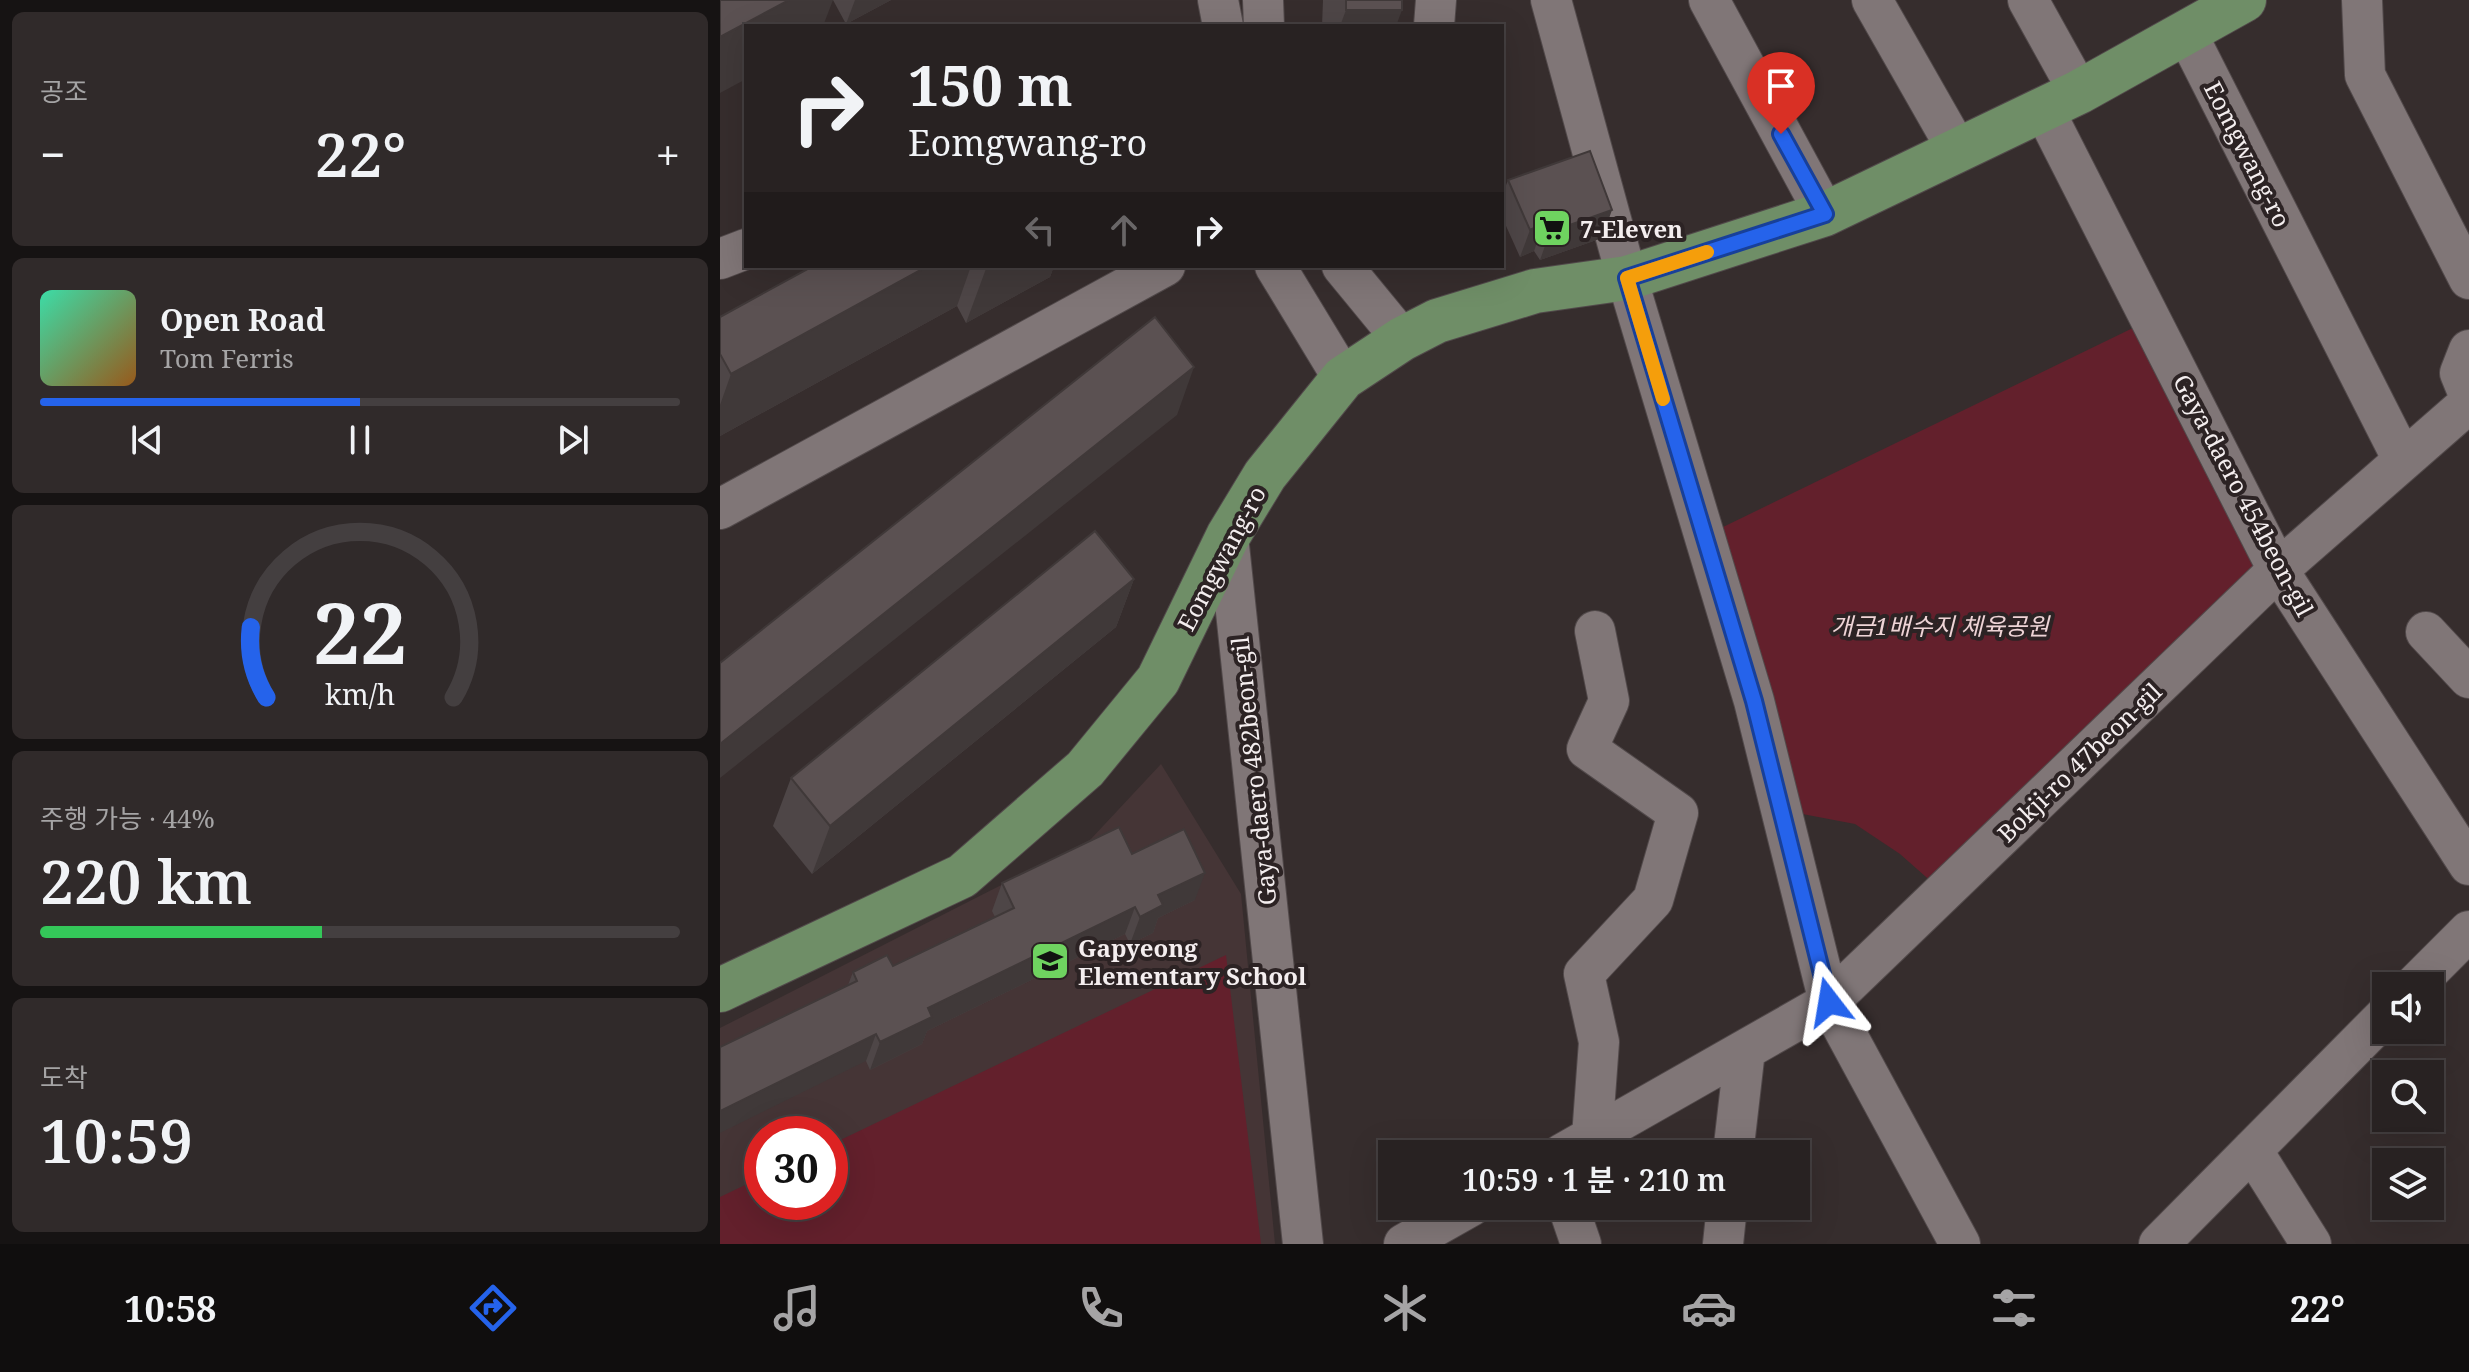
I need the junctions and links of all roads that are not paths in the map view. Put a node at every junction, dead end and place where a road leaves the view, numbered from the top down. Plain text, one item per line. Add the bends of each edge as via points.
1 (1263, 0) edge
2 (1436, 0) edge
3 (1551, 0) edge
4 (1709, 0) edge
5 (1872, 0) edge
6 (2028, 0) edge
7 (2362, 0) edge
8 (2208, 13) edge
9 (1264, 24) edge
10 (1434, 24) edge
11 (2062, 101) junction
12 (1958, 151) junction
13 (1825, 214) junction
14 (744, 250) edge
15 (720, 259) edge
16 (1161, 268) edge
17 (1276, 268) edge
18 (1344, 268) edge
19 (1627, 278) junction
20 (2469, 279) edge
21 (1402, 339) junction
22 (2469, 350) edge
23 (1343, 378) junction
24 (2469, 395) edge
25 (2469, 403) edge
26 (2403, 460) junction
27 (720, 509) edge
28 (1228, 536) junction
29 (2278, 570) junction
30 (1595, 631) dead end
31 (2426, 632) dead end
32 (2469, 678) edge
33 (2469, 865) edge
34 (2469, 931) edge
35 (2428, 972) edge
36 (720, 990) edge
37 (1829, 1002) junction
38 (2372, 1029) edge
39 (1745, 1050) junction
40 (1578, 1140) edge
41 (1588, 1140) edge
42 (1735, 1140) edge
43 (2252, 1150) junction
44 (1446, 1220) edge
45 (1573, 1220) edge
46 (1726, 1220) edge
47 (1952, 1241) edge
48 (1303, 1244) edge
49 (1404, 1244) edge
50 (1581, 1244) edge
51 (1723, 1244) edge
52 (2159, 1244) edge
53 (2311, 1244) edge

1 - 9 street
2 - 10 street
3 - 19 street
4 - 13 street
5 - 12 street
6 - 11 street
7 - 20 street via 2365,75
8 - 11 main road, Eomgwang-ro
8 - 26 street, Eomgwang-ro via 2309,275
11 - 12 main road, Eomgwang-ro
11 - 29 street, Gaya-daero 454beon-gil
12 - 13 main road, Eomgwang-ro
13 - 19 main road, Eomgwang-ro
14 - 15 street
16 - 27 street
17 - 23 street
18 - 21 street
19 - 21 main road, Eomgwang-ro via 1535,291 1437,321
19 - 37 street via 1754,701
21 - 23 main road, Eomgwang-ro
22 - 24 street via 2460,373
23 - 28 main road, Eomgwang-ro via 1265,475
25 - 26 street, Bokji-ro 47beon-gil
26 - 29 street, Bokji-ro 47beon-gil
28 - 36 main road, Eomgwang-ro via 1158,680 1085,769 962,876
28 - 48 street, Gaya-daero 482beon-gil
29 - 33 street, Gaya-daero 454beon-gil
29 - 37 street, Bokji-ro 47beon-gil
30 - 40 street via 1609,701 1587,749 1678,813 1653,900 1584,974 1599,1042
31 - 32 street
34 - 35 street
37 - 39 street, Bokji-ro 47beon-gil
37 - 47 street
38 - 43 street
39 - 41 street, Bokji-ro 47beon-gil
39 - 42 street
43 - 52 street
43 - 53 street
44 - 49 street
45 - 50 street
46 - 51 street

